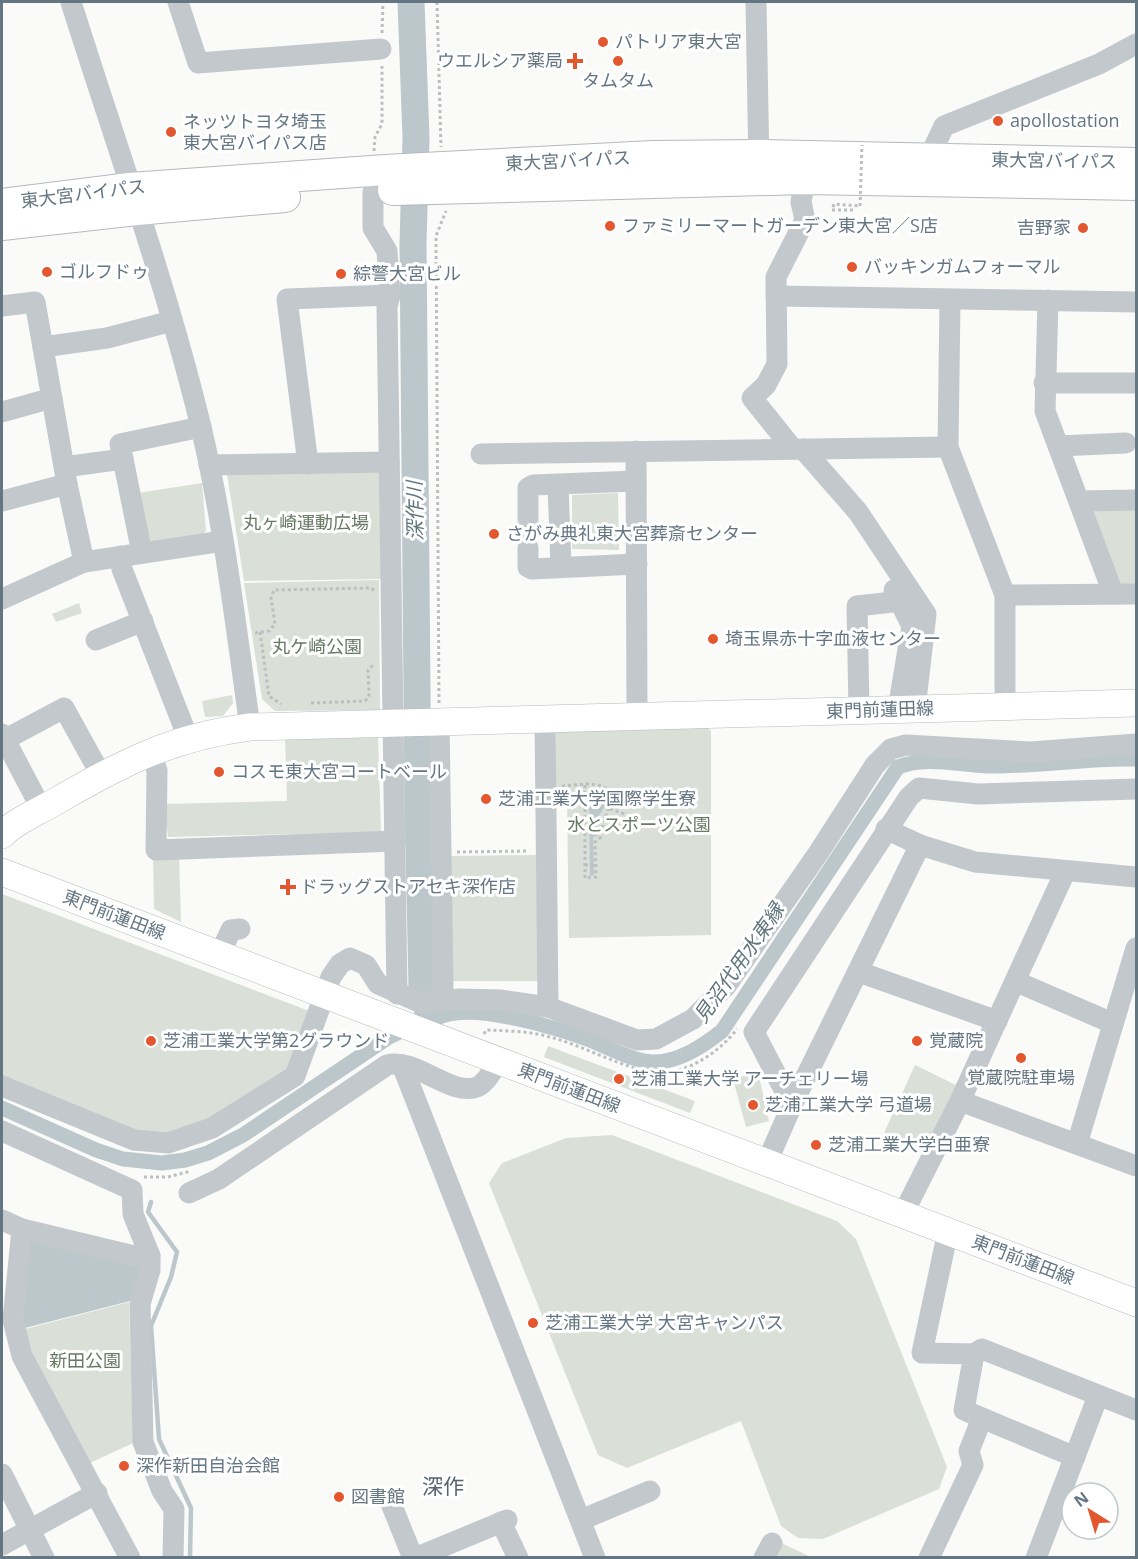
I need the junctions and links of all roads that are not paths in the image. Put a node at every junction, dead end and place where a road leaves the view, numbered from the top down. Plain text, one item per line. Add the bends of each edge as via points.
1 (71, 2) edge
2 (178, 2) edge
3 (756, 2) edge
4 (1137, 44) edge
5 (381, 49) road end
6 (929, 158) junction
7 (1137, 162) edge
8 (759, 168) junction
9 (805, 179) junction
10 (379, 181) junction
11 (1137, 185) edge
12 (133, 199) junction
13 (2, 204) edge
14 (2, 225) edge
15 (390, 295) junction
16 (776, 296) junction
17 (950, 300) junction
18 (1047, 300) junction
19 (1137, 302) edge
20 (2, 306) edge
21 (172, 321) junction
22 (43, 347) junction
23 (1044, 383) junction
24 (1137, 384) edge
25 (52, 398) junction
26 (2, 412) edge
27 (201, 427) junction
28 (1126, 443) dead end
29 (1058, 446) junction
30 (948, 447) junction
31 (798, 449) junction
32 (636, 451) junction
33 (481, 454) dead end
34 (123, 459) junction
35 (389, 462) junction
36 (308, 464) junction
37 (209, 465) junction
38 (65, 476) junction
39 (636, 481) junction
40 (558, 485) junction
41 (1137, 500) edge
42 (2, 501) edge
43 (1080, 501) junction
44 (528, 517) tunnel mouth
45 (223, 541) junction
46 (528, 548) tunnel mouth
47 (131, 554) junction
48 (84, 562) junction
49 (637, 564) junction
50 (561, 567) junction
51 (888, 581) dead end
52 (1113, 593) junction
53 (1137, 594) edge
54 (1005, 595) junction
55 (2, 599) edge
56 (902, 601) junction
57 (143, 621) junction
58 (96, 640) dead end
59 (1137, 703) edge
60 (1005, 705) junction
61 (907, 709) junction
62 (859, 710) junction
63 (637, 716) junction
64 (545, 718) junction
65 (436, 721) junction
66 (397, 722) junction
67 (250, 727) junction
68 (3, 737) edge
69 (188, 738) junction
70 (1137, 744) edge
71 (151, 751) junction
72 (101, 775) junction
73 (1137, 789) edge
74 (42, 810) junction
75 (885, 830) junction
76 (2, 835) edge
77 (396, 841) junction
78 (920, 845) junction
79 (2, 872) edge
80 (1065, 872) junction
81 (1137, 877) edge
82 (240, 929) dead end
83 (1137, 948) edge
84 (219, 956) junction
85 (859, 972) junction
86 (1017, 982) junction
87 (325, 996) junction
88 (402, 996) junction
89 (436, 1001) junction
90 (548, 1007) junction
91 (997, 1021) junction
92 (1112, 1023) junction
93 (498, 1062) junction
94 (402, 1065) junction
95 (2, 1086) edge
96 (960, 1101) junction
97 (792, 1105) junction
98 (2, 1131) edge
99 (1077, 1144) junction
100 (767, 1162) junction
101 (1137, 1166) edge
102 (189, 1193) dead end
103 (903, 1214) junction
104 (2, 1220) edge
105 (22, 1229) junction
106 (948, 1231) junction
107 (150, 1256) junction
108 (1137, 1303) edge
109 (974, 1354) junction
110 (1098, 1396) junction
111 (1137, 1410) edge
112 (982, 1419) junction
113 (1075, 1457) junction
114 (2, 1474) edge
115 (650, 1491) dead end
116 (96, 1493) junction
117 (392, 1506) dead end
118 (581, 1520) junction
119 (30, 1531) junction
120 (2, 1545) edge
121 (44, 1557) edge
122 (130, 1557) edge
123 (173, 1557) edge
124 (414, 1557) edge
125 (518, 1557) edge
126 (595, 1557) edge
127 (928, 1557) edge
128 (1035, 1557) edge

1 - 12 street
2 - 5 street via 198,63
3 - 8 street
4 - 6 street via 1099,64 944,126
6 - 7 highway, 東大宮バイパス
6 - 8 highway, 東大宮バイパス
8 - 9 highway, 東大宮バイパス
8 - 10 highway, 東大宮バイパス
9 - 11 highway, 東大宮バイパス
9 - 16 street via 801,202 805,220 776,277
10 - 12 highway, 東大宮バイパス
10 - 15 street via 373,228 387,250
12 - 13 highway, 東大宮バイパス
12 - 14 highway, 東大宮バイパス
12 - 21 street
15 - 35 street
15 - 36 street via 287,299
16 - 17 street
16 - 31 street via 777,364 766,385 752,398
17 - 18 street
17 - 30 street
18 - 19 street
18 - 23 street
20 - 22 street via 35,302
21 - 22 street via 107,339
21 - 27 street
22 - 25 street
23 - 24 street
23 - 29 street via 1045,411
25 - 26 street
25 - 38 street
27 - 34 street via 120,444
27 - 37 street
28 - 29 street
29 - 43 street
30 - 31 street
30 - 54 street
31 - 32 street
31 - 61 street via 858,512 926,614
32 - 33 street
32 - 39 street
34 - 38 street
34 - 47 street
35 - 36 street
35 - 66 street
36 - 37 street
37 - 45 street
38 - 42 street
38 - 48 street
39 - 40 street
39 - 49 street
40 - 44 street via 528,488
40 - 50 street
41 - 43 street
43 - 52 street
45 - 47 street
45 - 67 street
46 - 50 street via 530,569
47 - 48 street
47 - 57 street via 122,569
48 - 55 street
49 - 50 street
49 - 63 street
51 - 56 street
52 - 53 street
52 - 54 street
54 - 60 street
56 - 61 street via 912,626
56 - 62 street via 857,606
57 - 58 street
57 - 69 street
59 - 60 main road, 東門前蓮田線
60 - 61 main road, 東門前蓮田線
61 - 62 main road, 東門前蓮田線
62 - 63 main road, 東門前蓮田線
63 - 64 main road, 東門前蓮田線
64 - 65 main road, 東門前蓮田線
64 - 90 street
65 - 66 main road, 東門前蓮田線
65 - 89 street via 443,852 443,987
66 - 67 main road, 東門前蓮田線
66 - 77 street
67 - 69 main road, 東門前蓮田線
68 - 72 street via 64,708
68 - 74 street
69 - 71 main road, 東門前蓮田線
70 - 90 street via 1031,752 897,746 875,765 726,986 693,1019 656,1039 637,1040
71 - 72 main road, 東門前蓮田線
71 - 77 street via 157,771 156,850
72 - 74 main road, 東門前蓮田線
73 - 75 street via 978,794 919,788
74 - 76 main road, 東門前蓮田線
75 - 78 street
75 - 97 street via 754,1032
77 - 88 street
78 - 80 street via 975,862
78 - 85 street
79 - 84 main road, 東門前蓮田線
80 - 81 street
80 - 86 street
82 - 84 street via 231,930
83 - 92 street
84 - 87 main road, 東門前蓮田線
85 - 91 street
85 - 97 street
86 - 91 street
86 - 92 street
87 - 88 street via 331,977 350,958 366,965 378,984
87 - 93 main road, 東門前蓮田線
87 - 95 street via 295,1076 212,1128 168,1143 134,1140
88 - 89 street via 421,1003
89 - 90 street via 500,1000
91 - 96 street
92 - 99 street
93 - 94 street via 477,1087 465,1088
93 - 100 main road, 東門前蓮田線
94 - 102 street via 393,1063 380,1069 219,1179
94 - 118 street
96 - 99 street
96 - 103 street
97 - 100 street
98 - 107 street via 132,1190 133,1214
99 - 101 street
100 - 103 main road, 東門前蓮田線
103 - 106 main road, 東門前蓮田線
104 - 105 street
105 - 107 street via 134,1256
105 - 116 street via 12,1320 22,1356
106 - 108 main road, 東門前蓮田線
106 - 109 street via 922,1353
107 - 123 street via 140,1304 143,1442 162,1491 174,1509
109 - 110 street via 982,1348
109 - 112 street via 964,1410
110 - 111 street
110 - 113 street
112 - 113 street
112 - 127 street via 969,1451 973,1465
113 - 128 street
114 - 119 street
115 - 118 street
116 - 119 street
116 - 122 street
117 - 124 street
118 - 126 street
119 - 120 street
119 - 121 street
124 - 125 street via 504,1521

